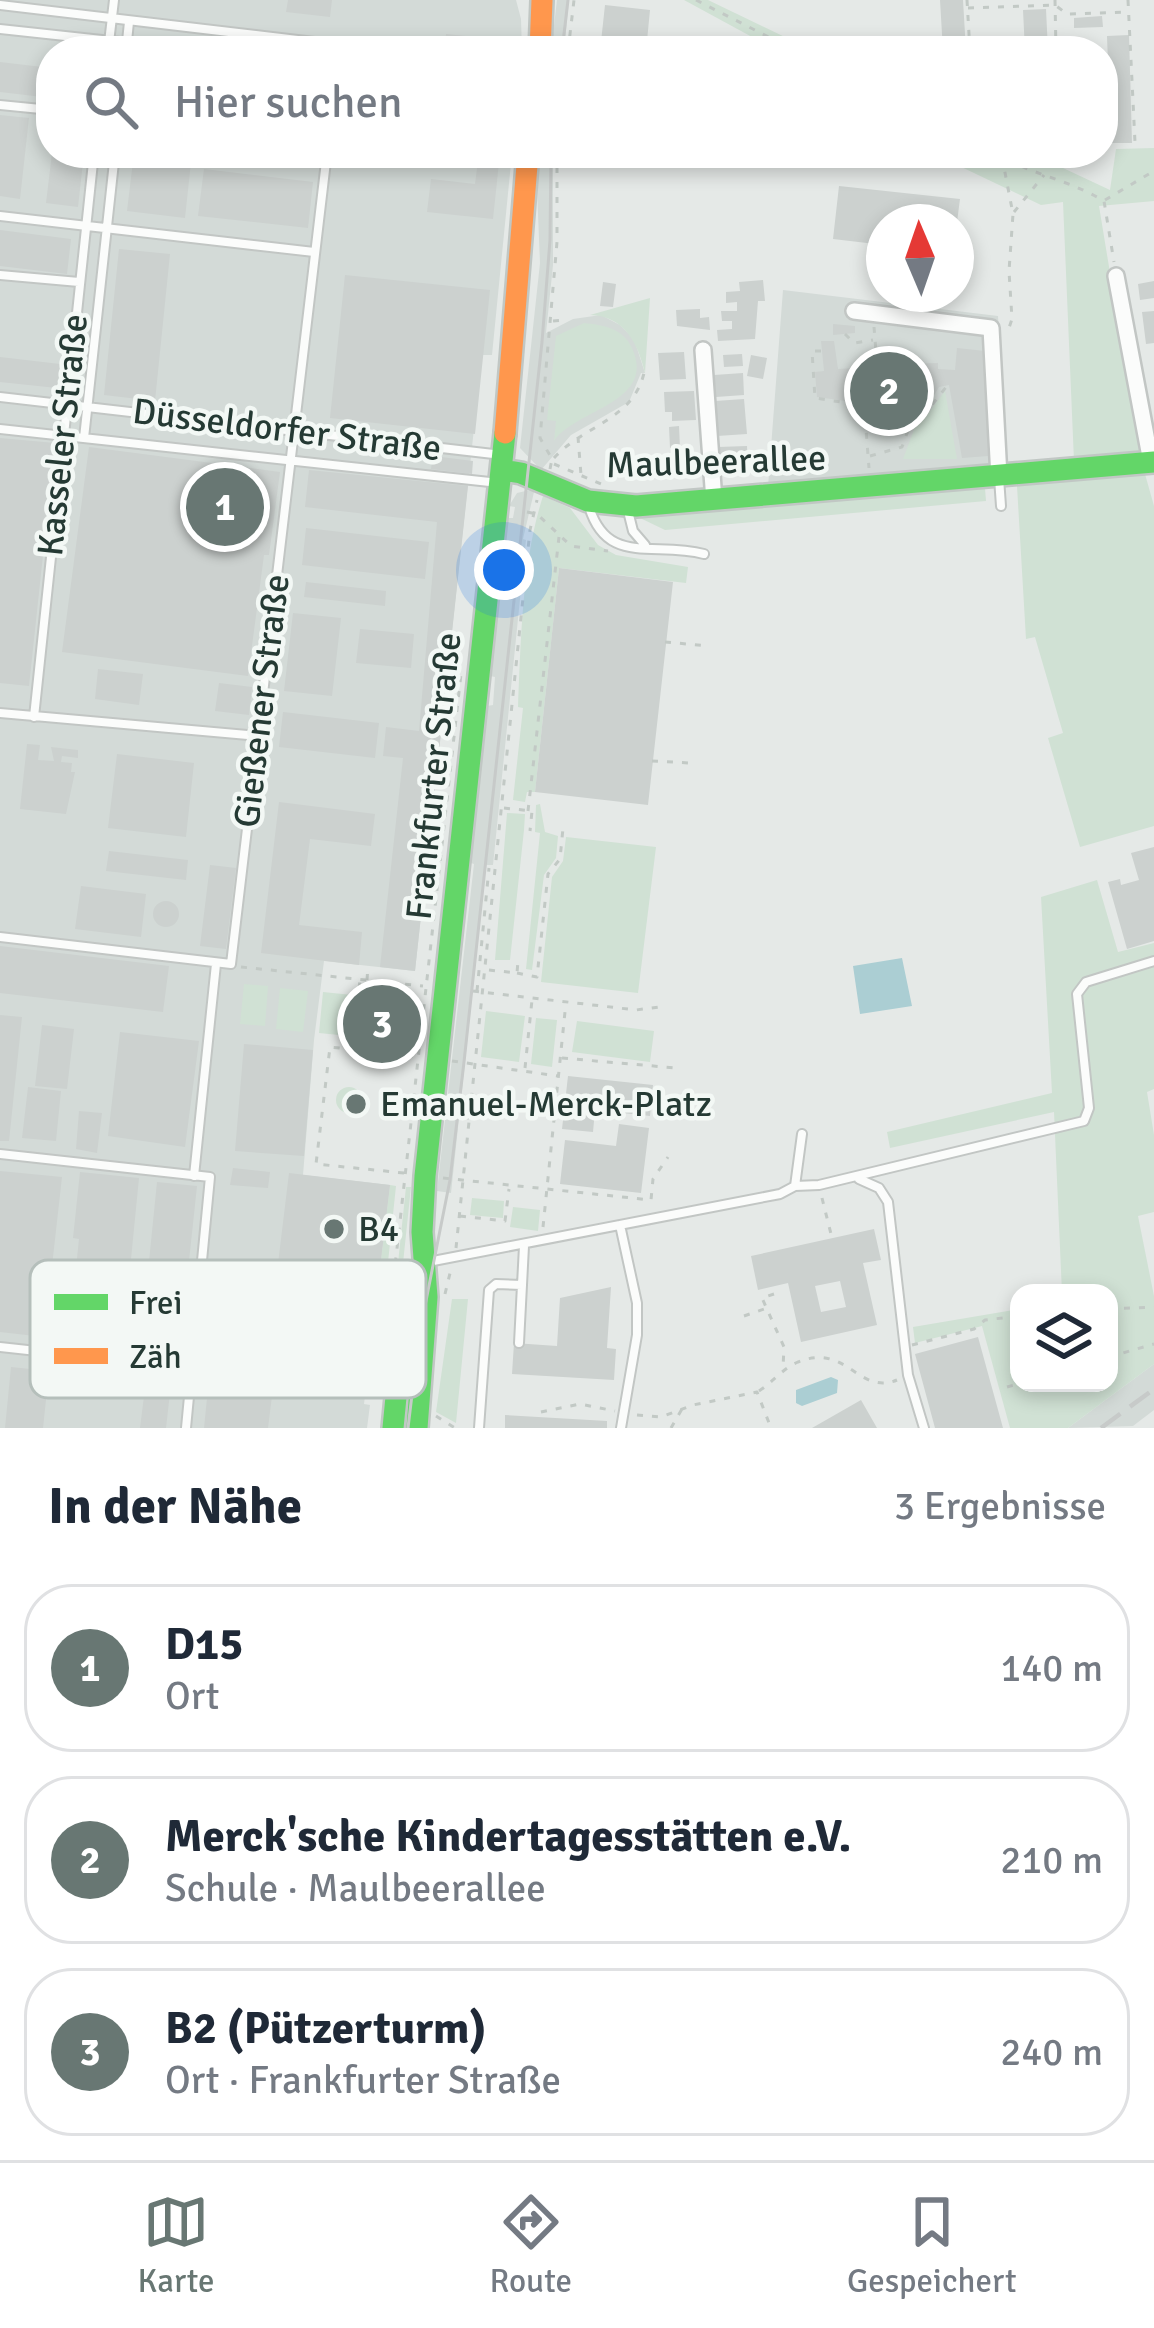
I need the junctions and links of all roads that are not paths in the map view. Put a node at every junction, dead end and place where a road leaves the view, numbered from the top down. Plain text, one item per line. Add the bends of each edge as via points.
1 (113, 0) edge
2 (542, 0) edge
3 (0, 5) edge
4 (112, 20) junction
5 (129, 22) junction
6 (0, 29) edge
7 (44, 36) edge
8 (110, 36) edge
9 (127, 36) edge
10 (242, 36) edge
11 (541, 36) edge
12 (0, 105) edge
13 (36, 109) edge
14 (92, 168) edge
15 (114, 168) edge
16 (325, 168) edge
17 (527, 168) edge
18 (0, 216) edge
19 (85, 227) junction
20 (108, 230) junction
21 (315, 252) junction
22 (0, 275) edge
23 (1116, 276) road end
24 (79, 282) junction
25 (854, 311) dead end
26 (704, 350) dead end
27 (0, 397) edge
28 (67, 404) junction
29 (87, 407) junction
30 (0, 429) edge
31 (293, 431) junction
32 (63, 436) junction
33 (83, 438) junction
34 (289, 460) junction
35 (1153, 466) edge
36 (502, 470) junction
37 (999, 476) junction
38 (588, 501) junction
39 (713, 501) junction
40 (627, 505) junction
41 (1001, 506) dead end
42 (646, 546) junction
43 (704, 554) dead end
44 (0, 713) edge
45 (34, 717) junction
46 (258, 736) junction
47 (0, 937) edge
48 (1154, 962) edge
49 (215, 964) junction
50 (802, 1134) dead end
51 (0, 1154) edge
52 (194, 1176) junction
53 (846, 1178) junction
54 (795, 1186) junction
55 (620, 1225) junction
56 (524, 1246) junction
57 (202, 1260) edge
58 (423, 1260) edge
59 (426, 1262) edge
60 (522, 1285) junction
61 (426, 1288) edge
62 (426, 1338) edge
63 (520, 1343) dead end
64 (0, 1347) edge
65 (30, 1350) edge
66 (189, 1398) edge
67 (396, 1398) edge
68 (186, 1428) edge
69 (393, 1428) edge
70 (479, 1428) edge
71 (621, 1428) edge
72 (924, 1428) edge

1 - 4 lane
2 - 11 main road
3 - 4 lane
4 - 5 lane
4 - 8 lane
5 - 9 lane
5 - 10 lane
6 - 7 lane
12 - 13 lane
14 - 19 lane, Kasseler Straße
15 - 20 lane
16 - 21 lane, Gießener Straße
17 - 36 main road, Frankfurter Straße
18 - 19 lane
19 - 20 lane
19 - 24 lane, Kasseler Straße
20 - 21 lane
20 - 29 lane
21 - 31 lane, Gießener Straße
22 - 24 lane
23 - 35 street
24 - 28 lane, Kasseler Straße
25 - 37 street via 991,328
26 - 39 street
27 - 28 lane, Düsseldorfer Straße
28 - 29 lane, Düsseldorfer Straße
28 - 32 lane, Kasseler Straße
29 - 31 lane, Düsseldorfer Straße
29 - 33 lane
30 - 32 lane, Düsseldorfer Straße
31 - 34 lane, Gießener Straße
31 - 36 lane, Düsseldorfer Straße
32 - 33 lane, Düsseldorfer Straße
32 - 45 lane, Kasseler Straße
33 - 34 lane, Düsseldorfer Straße
34 - 36 lane, Düsseldorfer Straße
34 - 46 lane, Gießener Straße
35 - 37 main road, Maulbeerallee
36 - 38 main road, Maulbeerallee
36 - 58 main road, Frankfurter Straße via 424,1176
37 - 39 main road, Maulbeerallee
37 - 41 lane
38 - 40 main road, Maulbeerallee
38 - 42 lane via 601,536
39 - 40 main road, Maulbeerallee
40 - 42 lane
42 - 43 lane
44 - 45 lane
45 - 46 lane
46 - 49 lane, Gießener Straße via 231,964
47 - 49 lane
48 - 53 lane via 1086,982 1077,994 1084,1121
49 - 52 lane
50 - 54 lane
51 - 52 lane
52 - 57 lane via 210,1177
53 - 54 lane
53 - 72 lane via 863,1178 887,1202 908,1375
54 - 55 lane
55 - 56 lane
55 - 71 lane via 637,1303
56 - 59 lane
56 - 60 lane
60 - 63 lane
60 - 70 lane via 489,1290
61 - 62 main road, Frankfurter Straße
64 - 65 lane
66 - 68 lane
67 - 69 main road, Frankfurter Straße

